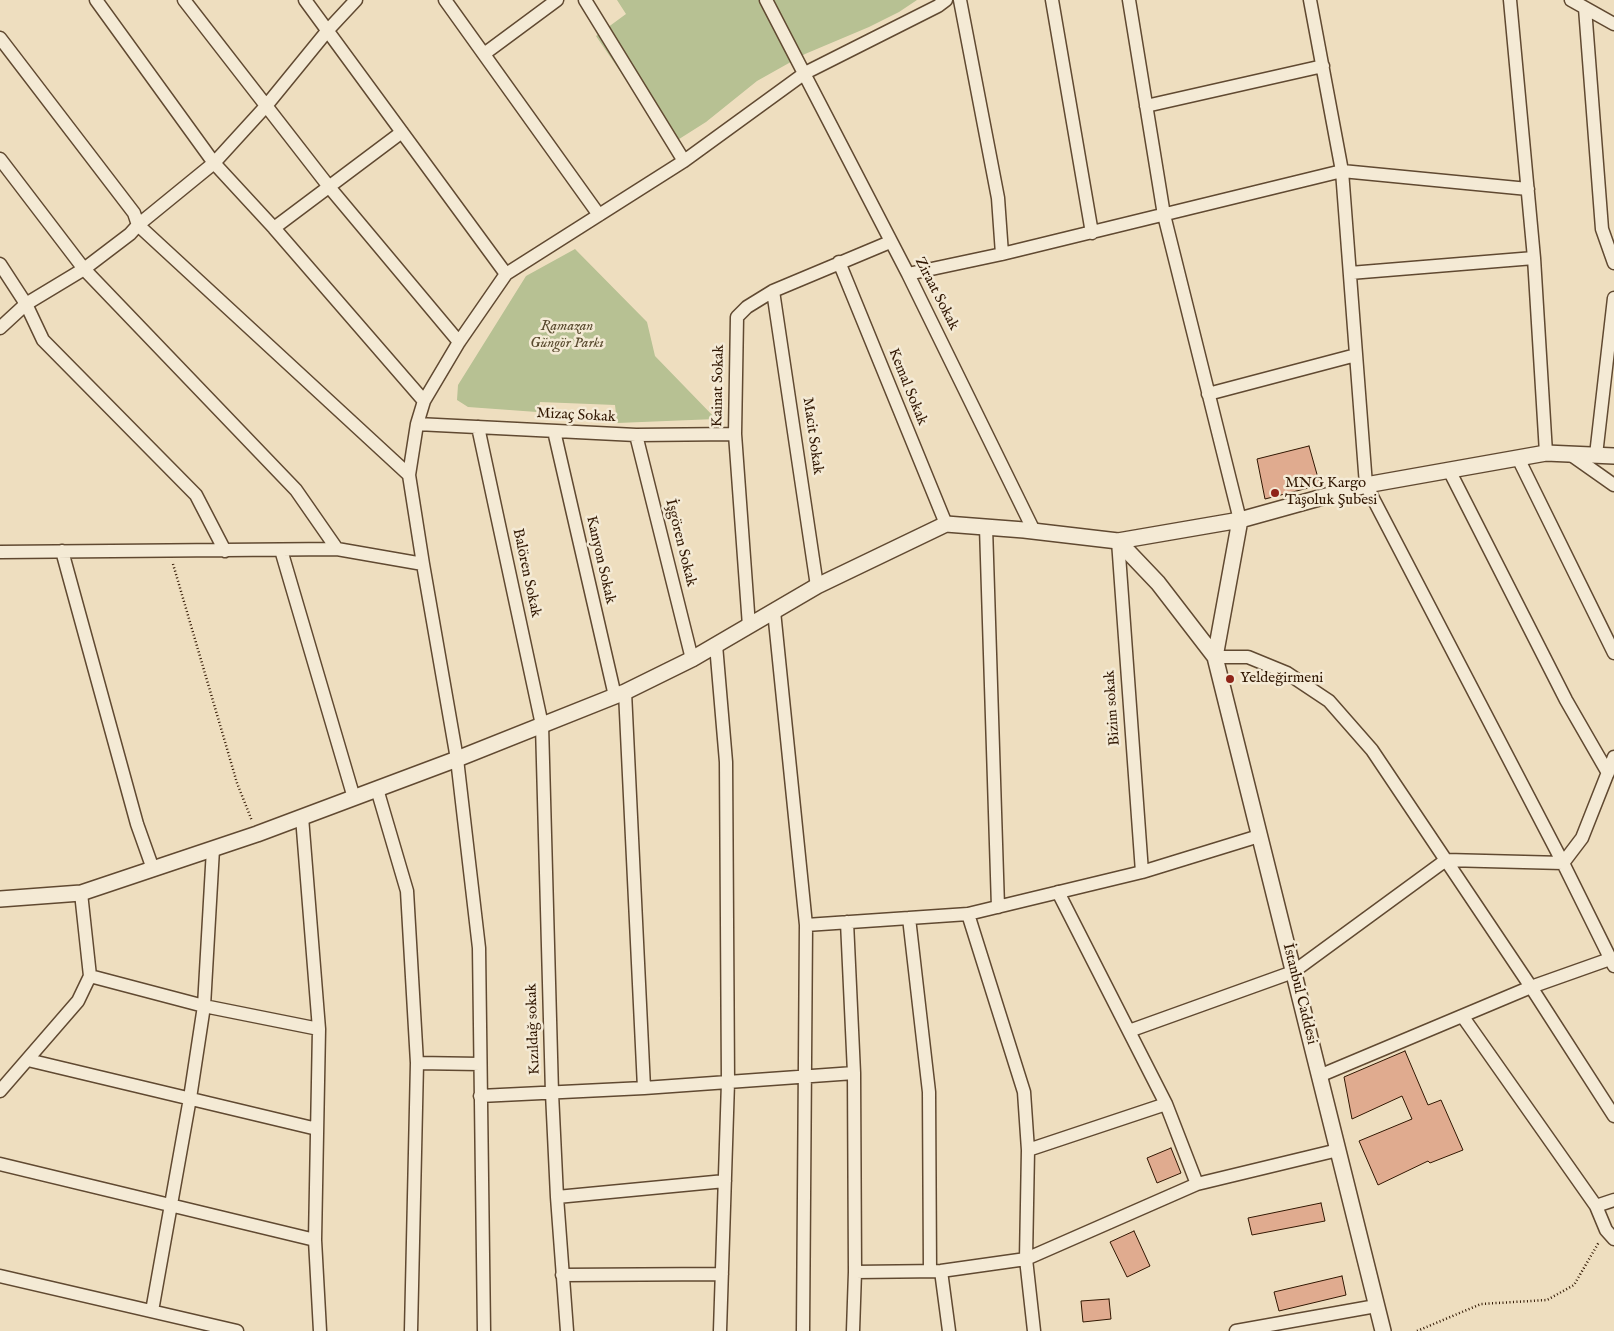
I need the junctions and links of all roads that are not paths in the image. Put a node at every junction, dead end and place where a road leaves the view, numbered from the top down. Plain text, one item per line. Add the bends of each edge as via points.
1 (96, 0) edge
2 (184, 0) edge
3 (306, 0) edge
4 (356, 0) edge
5 (445, 0) edge
6 (557, 0) edge
7 (584, 0) edge
8 (766, 0) edge
9 (946, 0) edge
10 (960, 0) edge
11 (1052, 0) edge
12 (1129, 0) edge
13 (1310, 0) edge
14 (1510, 0) edge
15 (1571, 0) edge
16 (1585, 8) junction
17 (1614, 24) edge
18 (328, 30) junction
19 (0, 38) edge
20 (484, 54) junction
21 (1323, 66) junction
22 (805, 74) junction
23 (266, 106) junction
24 (1146, 106) junction
25 (402, 132) junction
26 (0, 159) edge
27 (684, 161) junction
28 (214, 163) junction
29 (1342, 171) junction
30 (330, 188) junction
31 (1528, 189) junction
32 (598, 215) junction
33 (1164, 215) junction
34 (138, 225) junction
35 (274, 228) junction
36 (1092, 232) junction
37 (890, 242) junction
38 (1002, 254) junction
39 (1534, 258) junction
40 (839, 262) junction
41 (1614, 263) edge
42 (0, 264) edge
43 (84, 269) junction
44 (1350, 273) junction
45 (506, 274) junction
46 (908, 274) junction
47 (774, 291) junction
48 (1614, 298) edge
49 (26, 304) junction
50 (0, 328) edge
51 (459, 342) junction
52 (1356, 355) junction
53 (1208, 394) junction
54 (424, 400) junction
55 (417, 424) junction
56 (478, 427) junction
57 (554, 431) junction
58 (735, 434) junction
59 (636, 435) junction
60 (1546, 453) junction
61 (1570, 454) junction
62 (1596, 455) junction
63 (1614, 456) edge
64 (1518, 458) junction
65 (1449, 470) junction
66 (409, 475) junction
67 (1366, 485) junction
68 (1614, 485) edge
69 (1240, 520) junction
70 (946, 524) junction
71 (986, 527) junction
72 (1034, 531) junction
73 (1118, 541) junction
74 (337, 549) junction
75 (281, 550) junction
76 (62, 551) junction
77 (225, 551) junction
78 (0, 552) edge
79 (423, 564) junction
80 (817, 586) junction
81 (774, 612) junction
82 (749, 626) junction
83 (716, 645) junction
84 (1614, 653) edge
85 (1215, 657) junction
86 (692, 659) junction
87 (620, 694) junction
88 (542, 725) junction
89 (1614, 757) edge
90 (457, 759) junction
91 (1608, 773) junction
92 (377, 789) junction
93 (354, 798) junction
94 (302, 818) junction
95 (1259, 836) junction
96 (213, 849) junction
97 (1446, 860) junction
98 (1563, 863) junction
99 (153, 869) junction
100 (1142, 872) junction
101 (1058, 892) junction
102 (81, 893) junction
103 (0, 899) edge
104 (998, 907) junction
105 (968, 914) junction
106 (909, 918) junction
107 (847, 922) junction
108 (806, 925) junction
109 (1613, 962) edge
110 (1293, 972) junction
111 (90, 976) junction
112 (1531, 986) junction
113 (204, 1006) junction
114 (1464, 1016) junction
115 (319, 1029) junction
116 (1129, 1031) junction
117 (28, 1060) junction
118 (417, 1063) junction
119 (480, 1064) junction
120 (854, 1073) junction
121 (804, 1076) junction
122 (1319, 1076) junction
123 (728, 1082) junction
124 (644, 1088) junction
125 (0, 1092) edge
126 (552, 1093) junction
127 (480, 1096) junction
128 (190, 1098) junction
129 (1166, 1104) junction
130 (1614, 1116) edge
131 (318, 1129) junction
132 (1028, 1150) junction
133 (1338, 1150) junction
134 (0, 1164) edge
135 (725, 1182) junction
136 (1197, 1184) junction
137 (557, 1197) junction
138 (1614, 1200) edge
139 (171, 1204) junction
140 (1596, 1206) junction
141 (1610, 1234) edge
142 (315, 1240) junction
143 (1026, 1259) junction
144 (935, 1271) junction
145 (855, 1272) junction
146 (722, 1274) junction
147 (562, 1275) junction
148 (0, 1276) edge
149 (1376, 1306) junction
150 (152, 1311) junction
151 (237, 1331) edge
152 (320, 1331) edge
153 (411, 1331) edge
154 (484, 1331) edge
155 (567, 1331) edge
156 (720, 1331) edge
157 (803, 1331) edge
158 (854, 1331) edge
159 (949, 1331) edge
160 (1034, 1331) edge
161 (1236, 1331) edge
162 (1383, 1331) edge

1 - 28 street
2 - 23 street
3 - 18 street
4 - 18 street
5 - 20 street
6 - 20 street
7 - 27 street
8 - 22 street, Ziraat Sokak
9 - 22 street
10 - 38 street via 998,198
11 - 36 street
12 - 24 street
13 - 21 street
14 - 31 street
15 - 16 street
16 - 17 street
16 - 41 street via 1602,229
18 - 23 street
18 - 25 street
19 - 34 street via 134,213
20 - 32 street
21 - 24 street
21 - 29 street
22 - 27 street
22 - 37 street, Ziraat Sokak
23 - 28 street
23 - 30 street
24 - 33 street
25 - 30 street
25 - 45 street
26 - 43 street
27 - 32 street
28 - 34 street
28 - 35 street
29 - 31 street
29 - 33 street
29 - 44 street
30 - 35 street
30 - 51 street
31 - 39 street
32 - 45 street
33 - 36 street
33 - 53 street
34 - 43 street
34 - 66 street
35 - 54 street
36 - 38 street
37 - 40 street, Kainat Sokak
37 - 46 street, Ziraat Sokak
38 - 46 street
39 - 44 street
39 - 60 street
40 - 47 street, Kainat Sokak
40 - 70 street, Kemal Sokak
42 - 49 street
43 - 49 street
43 - 74 street via 296,490
44 - 52 street
45 - 51 street
46 - 72 street, Ziraat Sokak
47 - 58 street, Kainat Sokak via 737,317
47 - 80 street, Macit Sokak
48 - 62 street
49 - 50 street
49 - 77 street via 43,340 196,495
51 - 54 street
52 - 53 street
52 - 67 street
53 - 69 street
54 - 55 street
55 - 56 street, Mizaç Sokak
55 - 66 street
56 - 57 street, Mizaç Sokak
56 - 88 street, Balören Sokak
57 - 59 street, Mizaç Sokak
57 - 87 street, Kanyon Sokak
58 - 59 street, Mizaç Sokak
58 - 82 street, Kainat Sokak
59 - 86 street, İşgören Sokak
60 - 61 street
60 - 64 street
61 - 62 street
61 - 68 street
62 - 63 street
64 - 65 street
64 - 84 street
65 - 67 street
65 - 91 street via 1566,700
66 - 79 street
67 - 69 street
67 - 98 street
69 - 73 street
69 - 85 street
70 - 71 street
70 - 80 street
71 - 72 street
71 - 104 street
72 - 73 street
73 - 85 street via 1158,583
73 - 100 street, Bizim sokak
74 - 75 street
74 - 79 street
75 - 77 street
75 - 93 street
76 - 77 street
76 - 78 street
76 - 99 street via 137,824
79 - 90 street
80 - 81 street
81 - 82 street
81 - 108 street
82 - 83 street
83 - 86 street
83 - 123 street via 726,762
85 - 95 street, İstanbul Caddesi
85 - 97 street via 1248,657 1287,673 1329,701 1372,750
86 - 87 street
87 - 88 street
87 - 124 street, Kanyon Sokak
88 - 90 street
88 - 126 street, Kızıldağ sokak
89 - 91 street
90 - 92 street
90 - 119 street via 479,948
91 - 98 street via 1582,838
92 - 93 street
92 - 118 street via 407,891
93 - 94 street
94 - 96 street
94 - 115 street
95 - 100 street
95 - 110 street, İstanbul Caddesi
96 - 99 street
96 - 113 street
97 - 98 street
97 - 110 street
97 - 112 street
98 - 109 street
99 - 102 street
100 - 101 street
101 - 104 street
101 - 116 street
102 - 103 street
102 - 111 street
104 - 105 street
105 - 106 street
105 - 132 street via 1024,1092
106 - 107 street
106 - 144 street via 929,1092
107 - 108 street
107 - 120 street
108 - 121 street
109 - 112 street
110 - 116 street
110 - 122 street, İstanbul Caddesi
111 - 113 street
111 - 117 street via 78,1001
112 - 114 street
112 - 130 street
113 - 115 street
113 - 128 street
114 - 122 street
114 - 140 street
115 - 131 street
116 - 129 street
117 - 125 street
117 - 128 street
118 - 119 street
118 - 153 street
119 - 127 street
120 - 121 street
120 - 145 street
121 - 123 street
121 - 157 street
122 - 133 street, İstanbul Caddesi
123 - 124 street
123 - 135 street
124 - 126 street
126 - 127 street
126 - 137 street, Kızıldağ sokak
127 - 154 street
128 - 131 street
128 - 139 street
129 - 132 street
129 - 136 street
131 - 142 street
132 - 143 street
133 - 136 street
133 - 149 street, İstanbul Caddesi
134 - 139 street
135 - 137 street
135 - 146 street
136 - 143 street
137 - 147 street, Kızıldağ sokak
138 - 140 street
139 - 142 street
139 - 150 street
140 - 141 street
142 - 152 street
143 - 144 street
143 - 160 street
144 - 145 street
144 - 159 street
145 - 158 street
146 - 147 street
146 - 156 street
147 - 155 street, Kızıldağ sokak
148 - 150 street
149 - 161 street
149 - 162 street, İstanbul Caddesi
150 - 151 street

